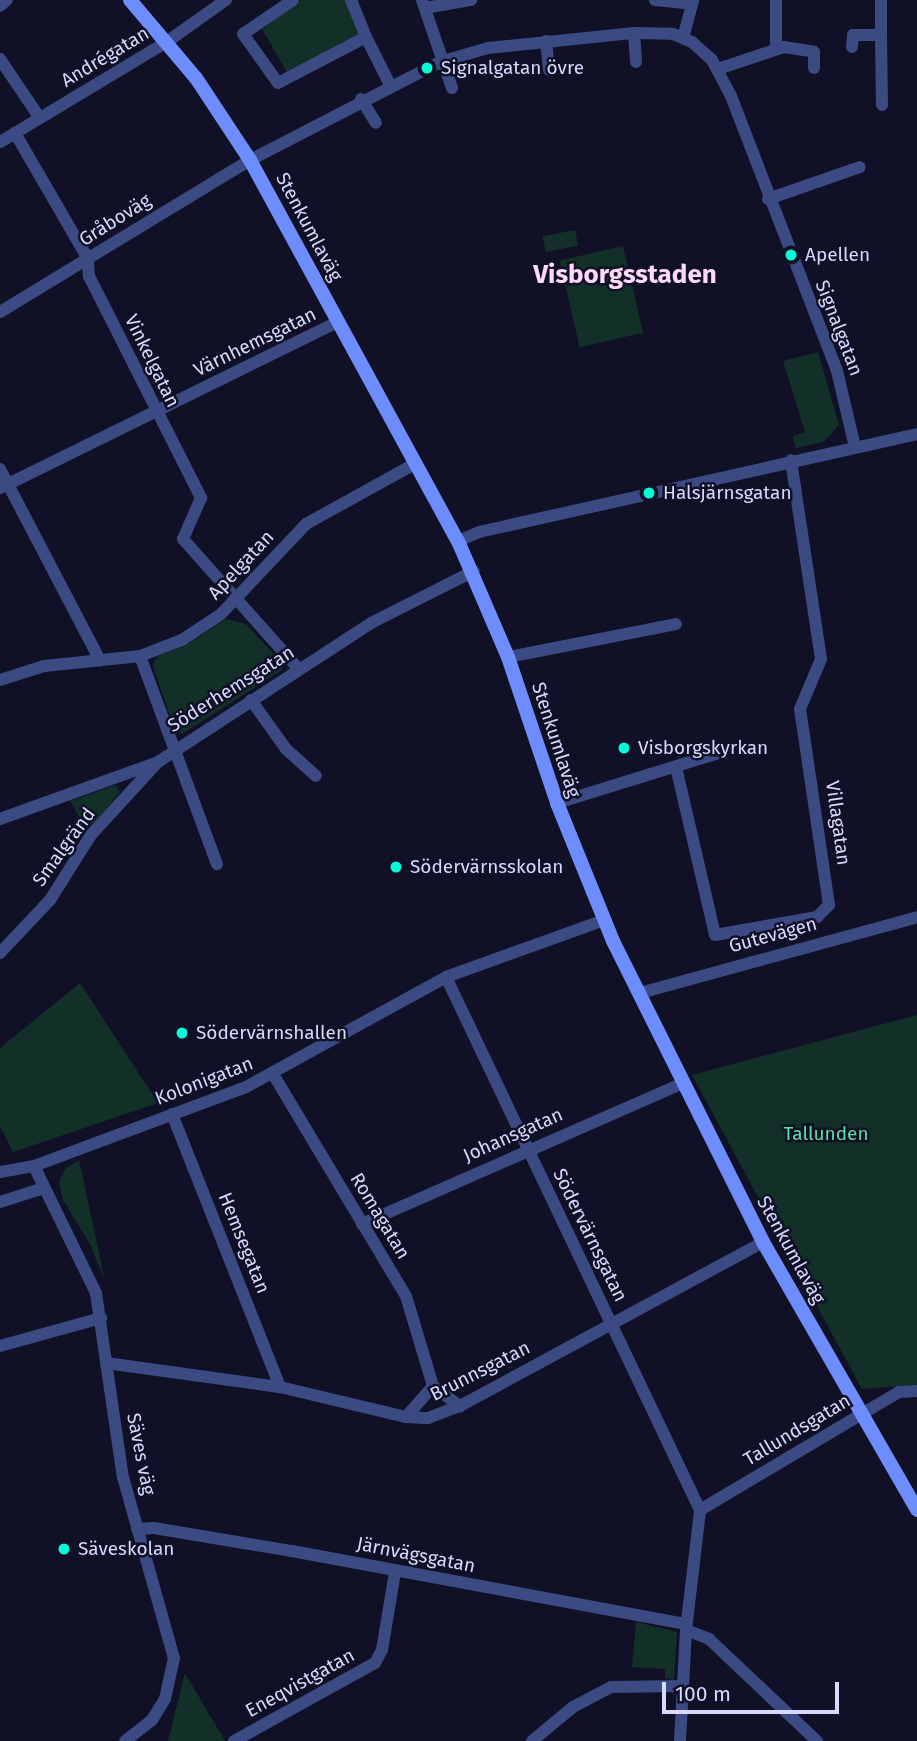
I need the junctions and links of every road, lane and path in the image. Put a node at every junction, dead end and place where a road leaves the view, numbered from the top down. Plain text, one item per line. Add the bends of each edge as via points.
1 (7, 0) edge
2 (130, 0) edge
3 (226, 0) edge
4 (293, 0) edge
5 (351, 0) edge
6 (471, 0) edge
7 (655, 0) edge
8 (776, 0) edge
9 (881, 0) edge
10 (692, 2) edge
11 (423, 4) edge
12 (0, 6) edge
13 (634, 33) junction
14 (881, 35) junction
15 (366, 37) junction
16 (683, 38) junction
17 (168, 41) junction
18 (546, 41) junction
19 (852, 47) dead end
20 (776, 48) junction
21 (0, 59) edge
22 (440, 62) junction
23 (636, 62) dead end
24 (814, 68) dead end
25 (718, 69) junction
26 (549, 71) dead end
27 (390, 85) junction
28 (452, 88) dead end
29 (361, 99) junction
30 (882, 105) dead end
31 (40, 118) junction
32 (376, 124) dead end
33 (15, 133) junction
34 (0, 142) edge
35 (250, 160) junction
36 (860, 167) dead end
37 (768, 199) junction
38 (88, 259) junction
39 (0, 313) edge
40 (338, 322) junction
41 (155, 412) junction
42 (917, 434) edge
43 (855, 447) junction
44 (791, 460) junction
45 (416, 463) junction
46 (0, 469) edge
47 (4, 486) edge
48 (458, 541) junction
49 (474, 572) junction
50 (236, 597) junction
51 (676, 624) dead end
52 (140, 656) junction
53 (508, 657) junction
54 (100, 660) junction
55 (299, 669) junction
56 (0, 680) edge
57 (251, 700) junction
58 (175, 747) junction
59 (719, 753) dead end
60 (158, 762) junction
61 (676, 767) junction
62 (316, 776) dead end
63 (556, 803) junction
64 (0, 819) edge
65 (217, 864) dead end
66 (917, 917) edge
67 (604, 920) junction
68 (0, 953) edge
69 (446, 977) junction
70 (640, 993) junction
71 (273, 1074) junction
72 (681, 1084) junction
73 (172, 1114) junction
74 (527, 1149) junction
75 (34, 1166) junction
76 (0, 1172) edge
77 (44, 1188) junction
78 (0, 1202) edge
79 (362, 1224) junction
80 (763, 1242) junction
81 (102, 1318) junction
82 (611, 1324) junction
83 (0, 1346) edge
84 (106, 1363) junction
85 (433, 1386) junction
86 (280, 1387) junction
87 (917, 1391) edge
88 (460, 1406) junction
89 (863, 1413) junction
90 (406, 1417) junction
91 (700, 1510) junction
92 (917, 1510) edge
93 (137, 1529) junction
94 (395, 1572) junction
95 (686, 1627) junction
96 (682, 1686) junction
97 (142, 1737) edge
98 (125, 1741) edge
99 (234, 1741) edge
100 (532, 1741) edge
101 (680, 1741) edge
102 (817, 1741) edge

1 - 12 street
2 - 17 street, Stenkumlaväg
3 - 17 street, Andrégatan
4 - 15 street via 243,34 278,83
5 - 15 street
6 - 11 street
7 - 10 street
8 - 20 street
9 - 14 street
10 - 16 street
11 - 22 street
13 - 16 street
13 - 18 street
13 - 23 street
14 - 19 street via 853,35
14 - 30 street
15 - 27 street
16 - 25 street, Signalgatan via 702,50
17 - 31 street, Andrégatan
17 - 35 street, Stenkumlaväg
18 - 22 street via 488,48
18 - 26 street
20 - 24 street via 814,52
20 - 25 street
21 - 31 street
22 - 27 street
22 - 28 street
25 - 37 street, Signalgatan
27 - 29 street
29 - 32 street
29 - 35 street
31 - 33 street, Andrégatan
33 - 34 street, Andrégatan
33 - 38 street, Vinkelgatan
35 - 38 street, Gråboväg
35 - 40 street, Stenkumlaväg
36 - 37 street
37 - 43 street, Signalgatan via 837,371
38 - 39 street, Gråboväg
38 - 41 street, Vinkelgatan via 89,276
40 - 41 street, Värnhemsgatan
40 - 45 street, Stenkumlaväg
41 - 47 street, Värnhemsgatan
41 - 50 street, Vinkelgatan via 201,498 183,539
42 - 43 street
43 - 44 street
44 - 48 street via 479,532
44 - 61 street, Villagatan via 821,659 800,709 829,905 817,917 715,935
45 - 48 street, Stenkumlaväg
45 - 50 street, Apelgatan via 306,524
46 - 47 street
47 - 54 street
48 - 49 street, Stenkumlaväg
49 - 53 street, Stenkumlaväg
49 - 55 street, Söderhemsgatan via 371,623
50 - 52 street, Apelgatan via 221,614 182,640
50 - 55 street
51 - 53 street
52 - 54 street, Apelgatan
52 - 58 street
53 - 63 street, Stenkumlaväg
54 - 56 street, Apelgatan via 44,666
55 - 57 street, Söderhemsgatan
57 - 58 street, Söderhemsgatan
57 - 62 street via 286,748
58 - 60 street, Söderhemsgatan
58 - 65 street
59 - 61 street
60 - 64 street, Söderhemsgatan
60 - 68 street, Smalgränd via 91,835 50,900
61 - 63 street
63 - 67 street, Stenkumlaväg
66 - 70 street, Gutevägen
67 - 69 street, Kolonigatan
67 - 70 street, Stenkumlaväg
69 - 71 street, Kolonigatan
69 - 74 street, Södervärnsgatan
70 - 72 street, Stenkumlaväg
71 - 73 street, Kolonigatan
71 - 79 street, Romagatan
72 - 74 street, Johansgatan
72 - 80 street, Stenkumlaväg
73 - 75 street, Kolonigatan
73 - 86 street, Hemsegatan
74 - 79 street, Johansgatan
74 - 82 street, Södervärnsgatan
75 - 76 street, Kolonigatan
75 - 77 street, Säves väg
77 - 78 street
77 - 81 street, Säves väg via 85,1264
79 - 85 street, Romagatan via 406,1296
80 - 82 street, Brunnsgatan
80 - 89 street, Stenkumlaväg
81 - 83 street
81 - 84 street, Säves väg
82 - 88 street, Brunnsgatan
82 - 91 street, Södervärnsgatan
84 - 86 street, Brunnsgatan
84 - 93 street, Säves väg via 114,1433
85 - 88 street
85 - 90 street
86 - 90 street, Brunnsgatan
87 - 89 street, Tallundsgatan via 899,1392
88 - 90 street, Brunnsgatan via 428,1418
89 - 91 street, Tallundsgatan
89 - 92 street, Stenkumlaväg
91 - 95 street
93 - 94 street, Järnvägsgatan via 154,1528
93 - 97 street, Säves väg via 174,1658 165,1699
94 - 95 street, Järnvägsgatan
94 - 99 street, Eneqvistgatan via 382,1650 375,1663
95 - 96 street
95 - 102 street, Järnvägsgatan via 709,1639
96 - 100 street via 639,1683 611,1687 573,1707
96 - 101 street
97 - 98 street, Säves väg

